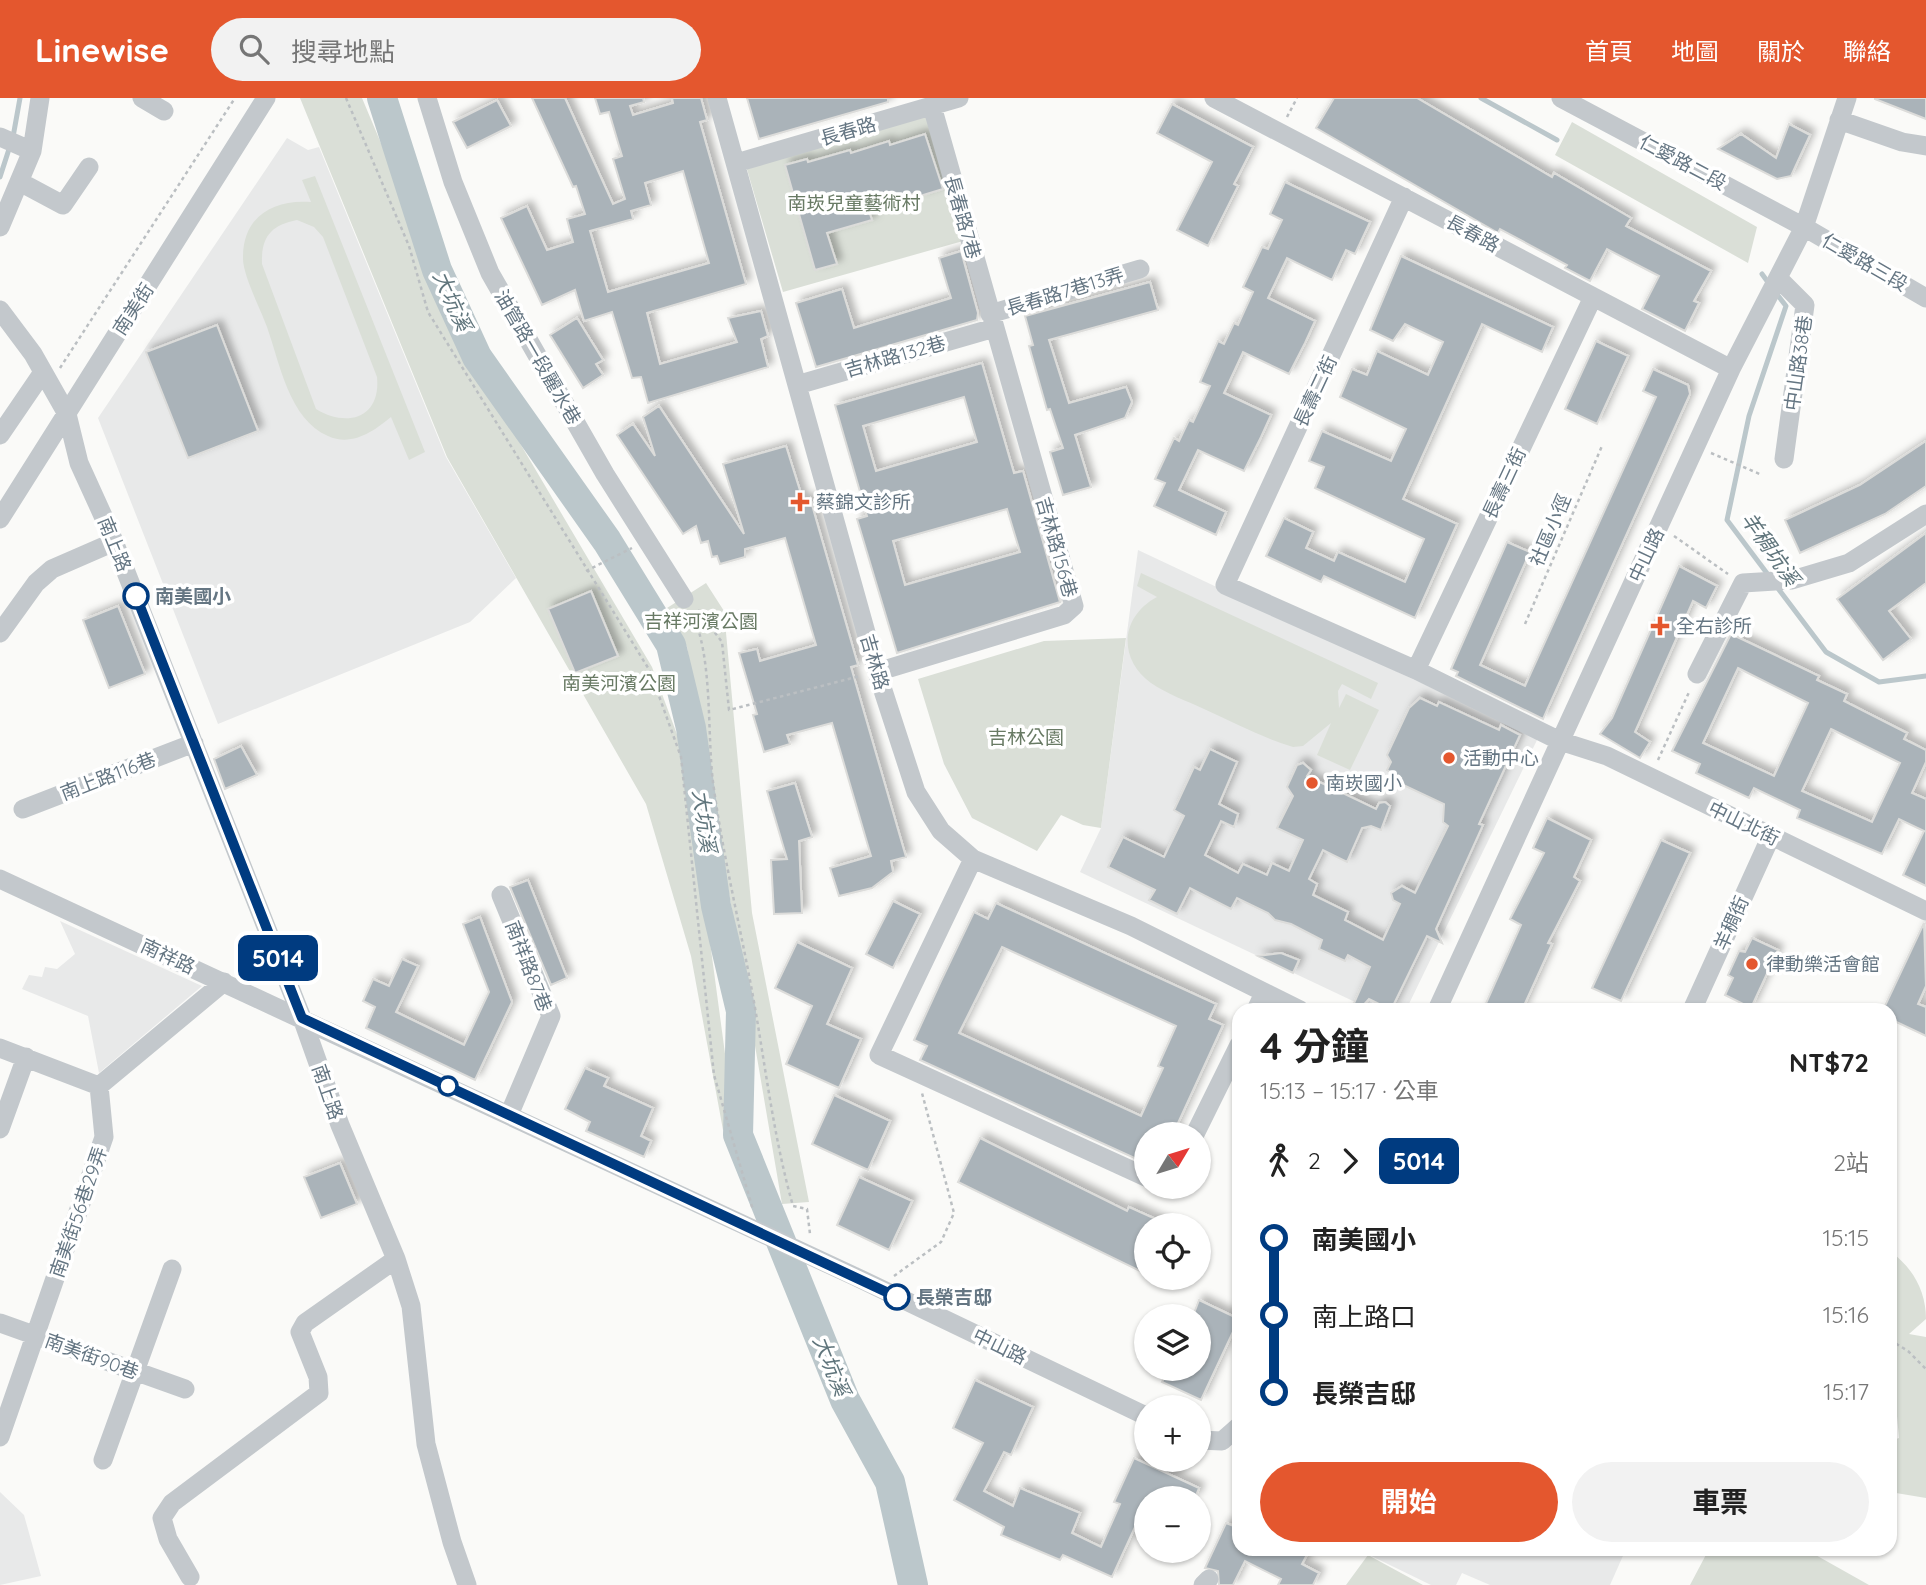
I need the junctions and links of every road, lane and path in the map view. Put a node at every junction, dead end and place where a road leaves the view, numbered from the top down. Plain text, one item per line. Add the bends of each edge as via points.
1 (40, 98) edge
2 (142, 98) edge
3 (235, 98) edge
4 (267, 98) edge
5 (346, 98) edge
6 (427, 98) edge
7 (717, 98) edge
8 (959, 98) edge
9 (1214, 98) edge
10 (1561, 98) edge
11 (1847, 98) edge
12 (932, 106) junction
13 (164, 111) dead end
14 (1839, 120) junction
15 (1, 138) edge
16 (1926, 146) edge
17 (29, 150) junction
18 (736, 163) junction
19 (89, 167) dead end
20 (20, 182) junction
21 (1404, 197) junction
22 (0, 227) edge
23 (1804, 227) junction
24 (1140, 269) dead end
25 (1778, 278) junction
26 (1593, 296) junction
27 (1926, 298) edge
28 (3, 320) edge
29 (992, 321) junction
30 (1731, 369) junction
31 (49, 374) junction
32 (797, 385) junction
33 (67, 414) junction
34 (0, 435) edge
35 (1602, 446) dead end
36 (1720, 457) dead end
37 (1784, 459) dead end
38 (1762, 475) dead end
39 (1926, 514) edge
40 (0, 519) edge
41 (1660, 525) junction
42 (114, 542) junction
43 (633, 547) dead end
44 (586, 571) junction
45 (1743, 583) junction
46 (1225, 585) joint
47 (684, 598) junction
48 (1525, 624) dead end
49 (0, 633) edge
50 (1416, 670) junction
51 (877, 672) junction
52 (1697, 674) joint
53 (1560, 741) junction
54 (194, 743) junction
55 (1650, 777) junction
56 (23, 809) dead end
57 (1771, 835) junction
58 (973, 859) junction
59 (0, 879) edge
60 (501, 895) dead end
61 (1926, 911) edge
62 (224, 982) junction
63 (1260, 1001) edge
64 (1440, 1003) edge
65 (1695, 1003) edge
66 (302, 1018) junction
67 (0, 1048) edge
68 (26, 1057) junction
69 (1232, 1059) edge
70 (916, 1072) junction
71 (99, 1087) junction
72 (509, 1115) junction
73 (1201, 1122) edge
74 (0, 1129) edge
75 (1134, 1172) edge
76 (753, 1210) dead end
77 (716, 1212) joint
78 (810, 1234) dead end
79 (396, 1259) junction
80 (172, 1269) dead end
81 (894, 1276) dead end
82 (0, 1323) edge
83 (36, 1336) junction
84 (1897, 1344) edge
85 (1926, 1370) edge
86 (135, 1371) junction
87 (185, 1389) dead end
88 (1134, 1410) edge
89 (1232, 1432) edge
90 (0, 1437) edge
91 (1211, 1441) edge
92 (103, 1460) dead end
93 (190, 1577) dead end
94 (463, 1584) edge

1 - 17 street
2 - 13 street
3 - 31 path
4 - 33 street, 南美街
5 - 44 path via 409,246 428,312
6 - 47 street, 油管路一段麗水巷 via 453,182 490,273 605,474
7 - 18 street, 吉林路
8 - 12 street, 長春路
9 - 21 street, 長春路
10 - 23 street, 仁愛路二段
11 - 14 street, 中山路
12 - 18 street, 長春路
12 - 29 street, 長春路7巷
14 - 16 street
14 - 23 street, 中山路
15 - 17 street
17 - 20 street
18 - 32 street, 吉林路
19 - 20 street via 63,205
20 - 22 street
21 - 26 street, 長春路
21 - 46 street, 長壽二街
23 - 25 street, 中山路
23 - 27 street, 仁愛路三段
24 - 29 street, 長春路7巷13弄
25 - 30 street, 中山路
25 - 37 street, 中山路38巷 via 1805,305
26 - 30 street, 長春路
26 - 50 street, 長壽三街
28 - 31 street, 南上路
29 - 32 street, 吉林路132巷
29 - 51 street, 吉林路156巷 via 1074,606 1064,615
30 - 41 street, 中山路
31 - 33 street, 南上路
31 - 34 street
32 - 51 street, 吉林路
33 - 40 street, 南美街
33 - 42 street, 南上路 via 79,463
35 - 48 path, 社區小徑
36 - 38 path
39 - 45 street via 1849,563 1792,580
41 - 45 path
41 - 53 street, 中山路
42 - 49 street via 51,569
42 - 54 street, 南上路
43 - 44 path
44 - 76 path via 650,671 681,757 714,1075
45 - 52 street
46 - 50 street, 中山北街
47 - 51 path via 706,617 722,642 729,710
47 - 78 path via 703,654 713,781 779,1156 793,1206 807,1209
50 - 53 street, 中山北街
51 - 58 street, 吉林路 via 916,792 941,831
52 - 55 path
53 - 55 street, 中山北街 via 1607,756
53 - 64 street, 中山路
54 - 56 street, 南上路116巷
54 - 66 street, 南上路
55 - 57 street, 中山北街
57 - 61 street, 中山北街
57 - 65 street, 羊稠街
58 - 63 street, 吉林路 via 1131,926
58 - 70 street via 879,1055
59 - 62 street, 南祥路
60 - 72 street, 南祥路87巷 via 551,1016
62 - 66 street, 南祥路
62 - 71 street
66 - 72 street, 南祥路
66 - 79 street, 南上路
67 - 68 street
68 - 71 street
68 - 74 street
69 - 73 street
70 - 75 street
70 - 81 path via 954,1213 941,1242
71 - 83 street, 南美街56巷29弄 via 104,1137
72 - 77 street, 南祥路
77 - 88 street, 中山路
79 - 93 street via 305,1323 300,1332 318,1377 319,1393 172,1503 162,1518 168,1539
79 - 94 street, 南上路 via 411,1306 426,1444
80 - 86 street
82 - 83 street, 南美街90巷
83 - 86 street, 南美街90巷
83 - 90 street, 南美街56巷29弄
84 - 85 path
86 - 87 street, 南美街90巷
86 - 92 street
89 - 91 street via 1222,1441

